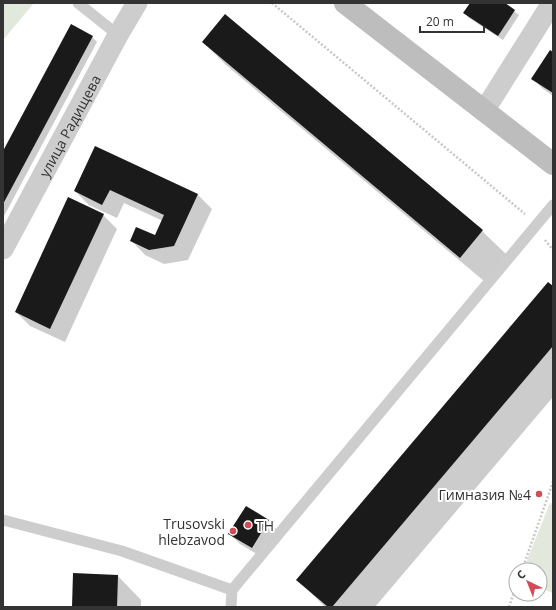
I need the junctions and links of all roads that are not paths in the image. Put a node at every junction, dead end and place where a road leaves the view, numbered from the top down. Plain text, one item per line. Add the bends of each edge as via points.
1 (78, 3) edge
2 (137, 3) edge
3 (552, 3) edge
4 (347, 4) edge
5 (118, 35) junction
6 (484, 111) junction
7 (553, 164) edge
8 (553, 205) edge
9 (3, 249) edge
10 (3, 520) edge
11 (232, 590) junction
12 (231, 607) edge

1 - 5 lane
2 - 5 street, улица Радищева
3 - 6 street
4 - 6 main road
5 - 9 street, улица Радищева
6 - 7 main road
8 - 11 lane
10 - 11 lane via 122,551
11 - 12 lane

